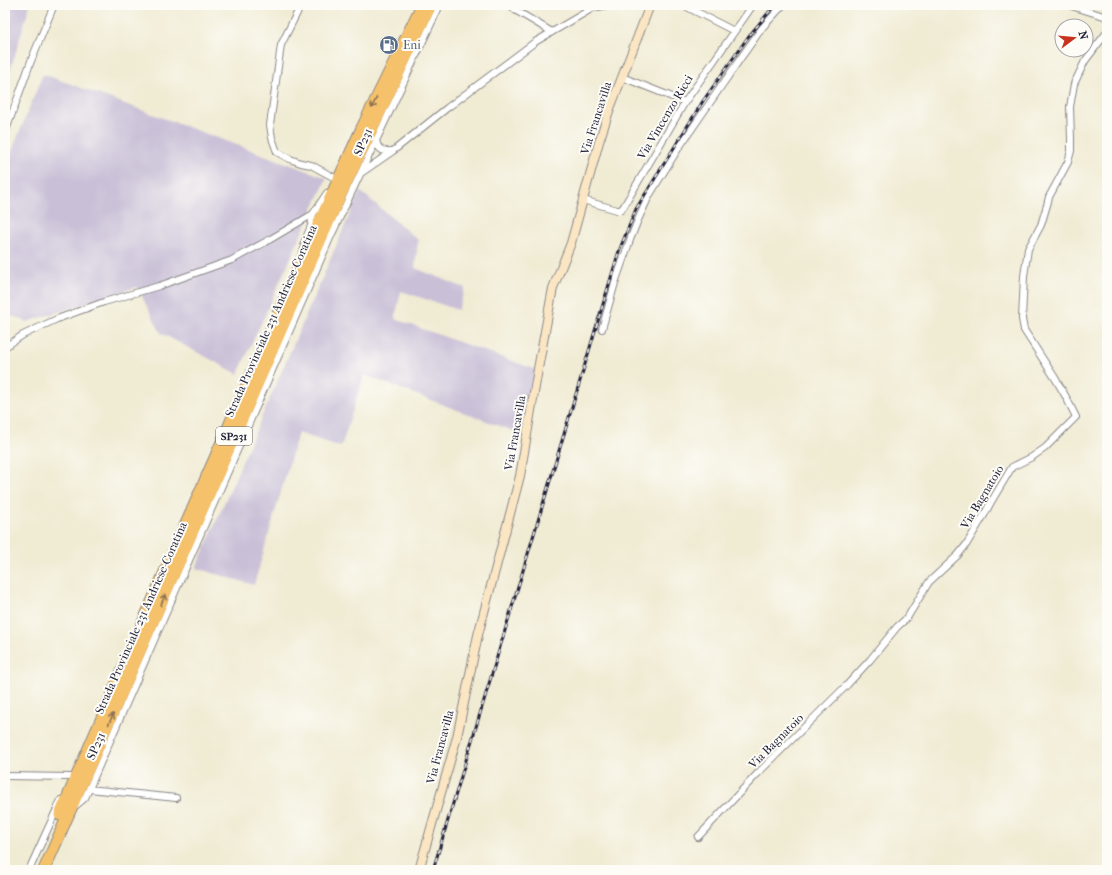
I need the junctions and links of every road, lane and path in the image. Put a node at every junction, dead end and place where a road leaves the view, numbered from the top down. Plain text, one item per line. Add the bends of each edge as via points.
1 (54, 5) edge
2 (301, 5) edge
3 (422, 5) edge
4 (431, 5) edge
5 (440, 5) edge
6 (510, 5) edge
7 (586, 5) edge
8 (608, 5) edge
9 (650, 5) edge
10 (683, 5) edge
11 (753, 5) edge
12 (783, 5) edge
13 (1068, 5) edge
14 (1107, 17) edge
15 (576, 18) junction
16 (734, 31) junction
17 (552, 32) junction
18 (1107, 32) edge
19 (622, 77) junction
20 (685, 102) junction
21 (5, 133) edge
22 (376, 138) junction
23 (355, 145) junction
24 (393, 151) junction
25 (361, 173) junction
26 (336, 178) junction
27 (583, 200) junction
28 (313, 214) junction
29 (602, 329) dead end
30 (5, 347) edge
31 (5, 776) edge
32 (72, 777) junction
33 (89, 789) junction
34 (176, 798) dead end
35 (69, 812) junction
36 (698, 837) dead end
37 (29, 870) edge
38 (38, 870) edge
39 (44, 870) edge
40 (419, 870) edge

1 - 21 street
2 - 26 street via 281,45 270,125 272,138 277,152
3 -> 23 highway, Strada Provinciale 231 Andriese-Coratina / SP231
35 -> 4 highway, Strada Provinciale 231 Andriese-Coratina / SP231 via 333,212
5 - 22 street, SP231
6 - 17 street
7 - 15 street
8 - 15 street via 593,8
9 - 19 street, Via Francavilla
10 - 16 street
11 - 16 street, Via Vincenzo Ricci
12 - 29 street via 762,28 740,59 649,196 630,240
13 - 14 street
15 - 17 street
16 - 20 street, Via Vincenzo Ricci
17 - 24 street via 499,68
18 - 36 street, Via Bagnatoio via 1085,61 1074,84 1070,107 1071,138 1068,162 1049,197 1041,225 1028,249 1024,276 1024,330 1056,378 1076,417 1045,448 1012,467 966,545 958,556 929,582 907,618 847,685
19 - 20 street
19 - 27 street, Via Francavilla via 601,136
20 - 27 street, Via Vincenzo Ricci via 621,210
22 - 24 street via 380,149 385,152
22 - 25 street, SP231
23 - 26 street
23 - 38 highway, Strada Provinciale 231 Andriese-Coratina / SP231 via 293,280 73,782
24 - 25 street
25 - 33 street, SP231
26 - 28 street
27 - 40 street, Via Francavilla via 571,243 553,288 520,476 478,635 457,737
28 - 30 street via 232,260 57,319 23,335
28 - 32 street via 302,248
31 - 32 street
32 - 37 street
33 - 34 street
33 - 35 street, SP231 via 85,798
35 - 39 highway, Strada Provinciale 231 Andriese-Coratina / SP231

